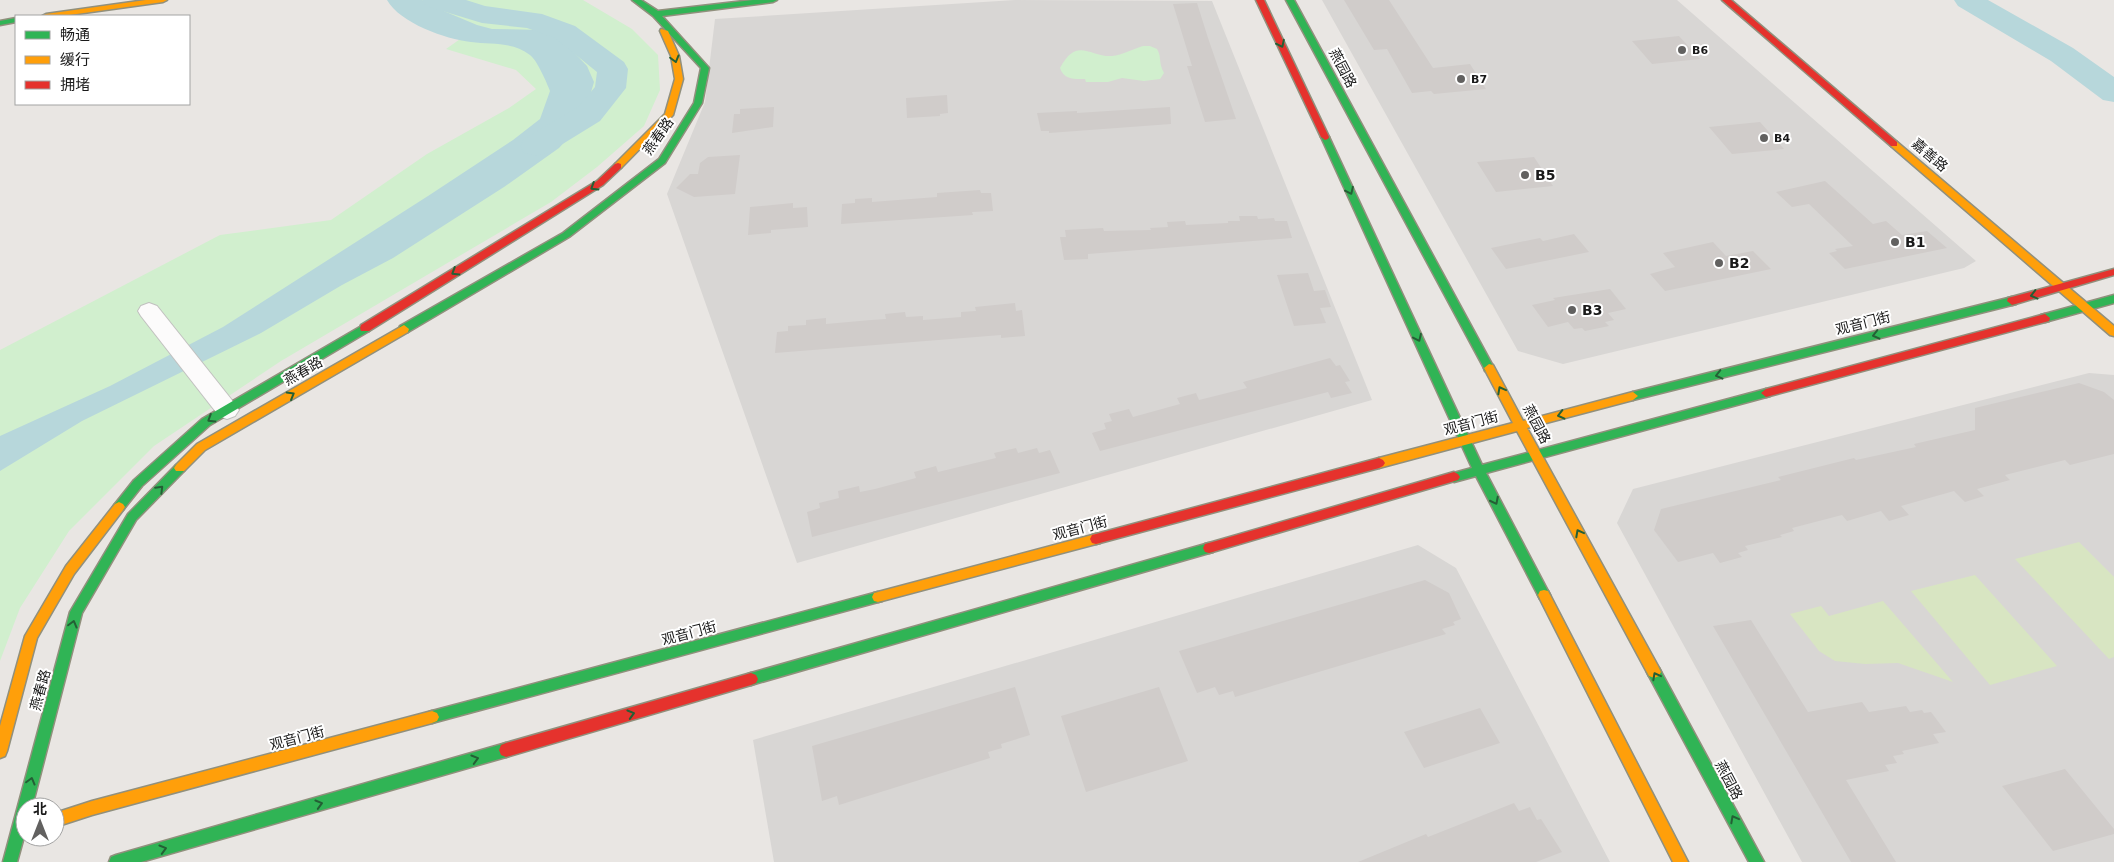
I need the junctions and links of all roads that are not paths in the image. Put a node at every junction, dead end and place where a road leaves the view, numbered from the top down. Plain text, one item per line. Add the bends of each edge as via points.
1 (163, 0) edge
2 (636, 0) edge
3 (773, 0) edge
4 (1260, 0) edge
5 (1290, 0) edge
6 (1726, 0) edge
7 (656, 14) junction
8 (53, 15) edge
9 (15, 20) edge
10 (0, 23) edge
11 (2114, 272) edge
12 (2062, 288) junction
13 (2114, 299) edge
14 (2085, 307) junction
15 (149, 311) dead end
16 (2114, 332) edge
17 (227, 410) junction
18 (1520, 426) junction
19 (1465, 440) junction
20 (1536, 455) junction
21 (1479, 470) junction
22 (0, 750) edge
23 (27, 797) edge
24 (65, 817) edge
25 (15, 841) edge
26 (10, 862) edge
27 (116, 862) edge
28 (1681, 862) edge
29 (1757, 862) edge

1 - 8 street
2 - 7 street, 燕春路
3 - 7 street
4 -> 19 street
18 -> 5 street, 燕园路
6 - 12 street, 嘉善路
7 -> 17 street, 燕春路 via 675,56 678,80 669,115 600,183
23 -> 7 street, 燕春路 via 76,612 132,517 201,447 566,236 662,161 698,103 705,68
9 - 10 street
11 - 12 street, 观音门街
12 - 14 street, 嘉善路
12 -> 18 street, 观音门街
13 - 14 street
14 - 16 street, 嘉善路
14 - 20 street
15 - 17 street
17 -> 22 street, 燕春路 via 206,422 138,483 70,570 32,636
18 - 19 street, 观音门街
18 - 20 street, 燕园路
19 - 21 street
19 - 24 street, 观音门街
20 - 21 street
29 -> 20 street, 燕园路
27 -> 21 street
21 -> 28 street
25 - 26 street, 燕春路

